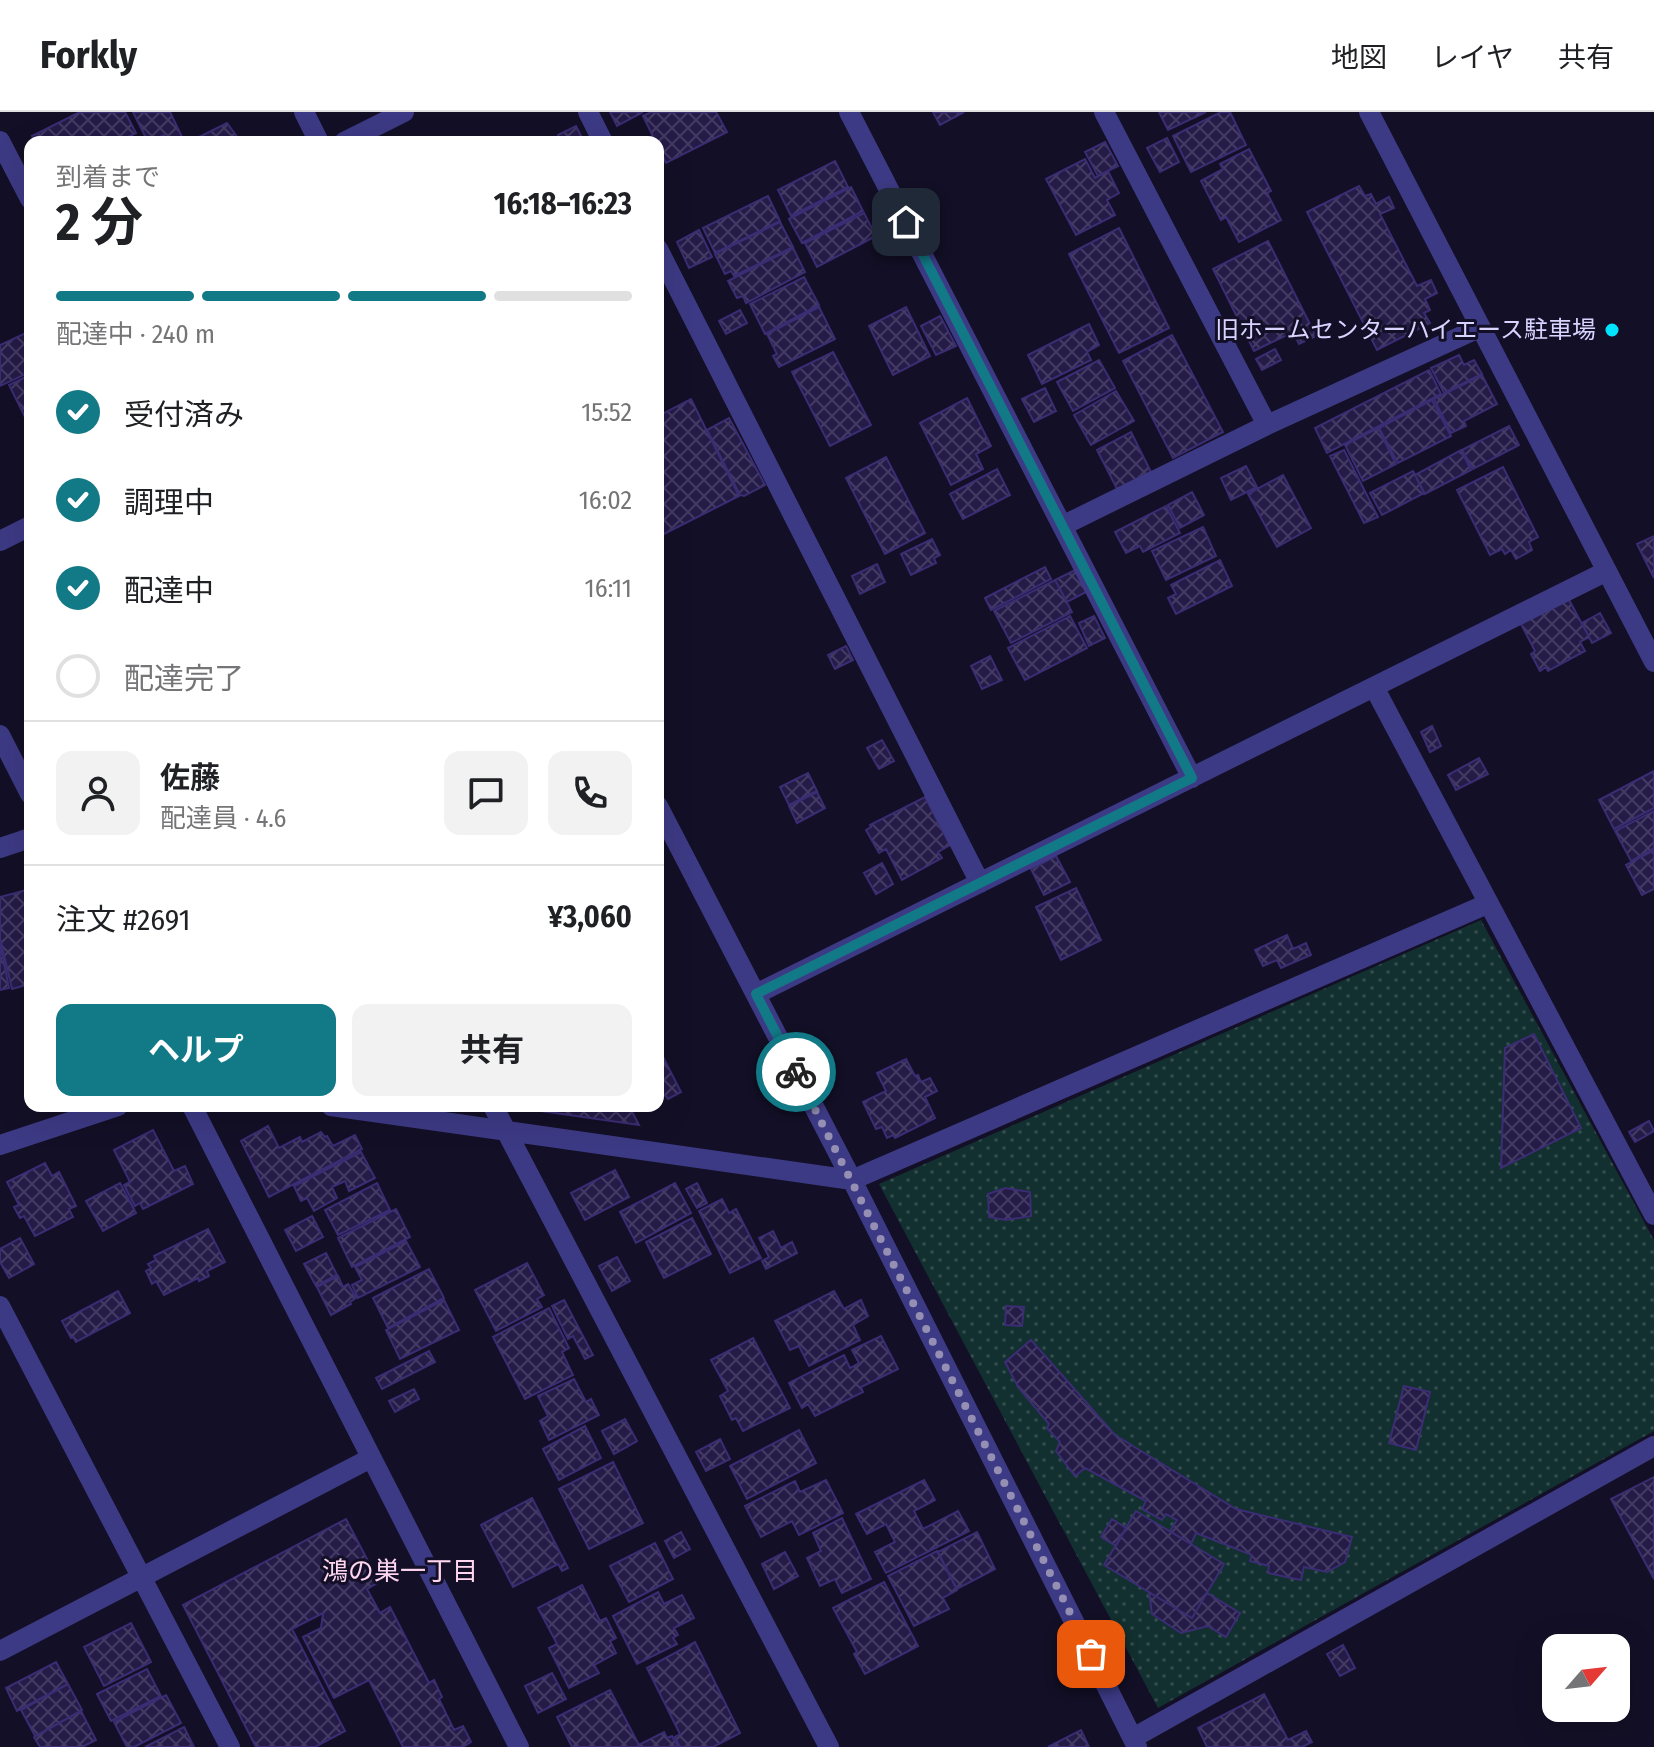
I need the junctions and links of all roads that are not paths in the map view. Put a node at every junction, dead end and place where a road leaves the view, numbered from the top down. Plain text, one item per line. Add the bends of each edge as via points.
1 (304, 112) edge
2 (404, 112) edge
3 (588, 112) edge
4 (849, 112) edge
5 (1104, 112) edge
6 (1369, 112) edge
7 (316, 136) edge
8 (356, 136) edge
9 (600, 136) edge
10 (0, 141) edge
11 (24, 187) edge
12 (664, 261) edge
13 (1479, 328) junction
14 (1267, 425) junction
15 (1062, 526) junction
16 (24, 529) edge
17 (0, 541) edge
18 (1607, 571) junction
19 (1654, 662) edge
20 (1374, 687) junction
21 (0, 735) edge
22 (1192, 778) junction
23 (24, 782) edge
24 (664, 818) edge
25 (24, 840) edge
26 (0, 848) edge
27 (980, 883) junction
28 (1487, 904) junction
29 (756, 994) junction
30 (100, 1112) edge
31 (195, 1112) edge
32 (374, 1112) edge
33 (496, 1112) edge
34 (505, 1130) junction
35 (0, 1145) edge
36 (852, 1180) junction
37 (1654, 1215) edge
38 (0, 1306) edge
39 (1654, 1446) edge
40 (371, 1458) junction
41 (141, 1577) junction
42 (0, 1651) edge
43 (1135, 1742) edge
44 (230, 1747) edge
45 (519, 1747) edge
46 (829, 1747) edge

1 - 7 street
2 - 8 street
3 - 9 street
4 - 15 street
5 - 14 street
6 - 13 street
10 - 11 street
12 - 27 street
13 - 14 street
13 - 18 street
14 - 15 street
15 - 22 street
16 - 17 street
18 - 19 street
18 - 20 street
20 - 22 street
20 - 28 street
21 - 23 street
22 - 27 street
24 - 29 street
25 - 26 street
27 - 29 street
28 - 36 street
28 - 37 street
29 - 36 street
30 - 35 street
31 - 40 street
32 - 34 street
33 - 34 street
34 - 36 street
34 - 46 street
36 - 43 street
38 - 41 street
39 - 43 street
40 - 41 street
40 - 45 street
41 - 42 street
41 - 44 street

